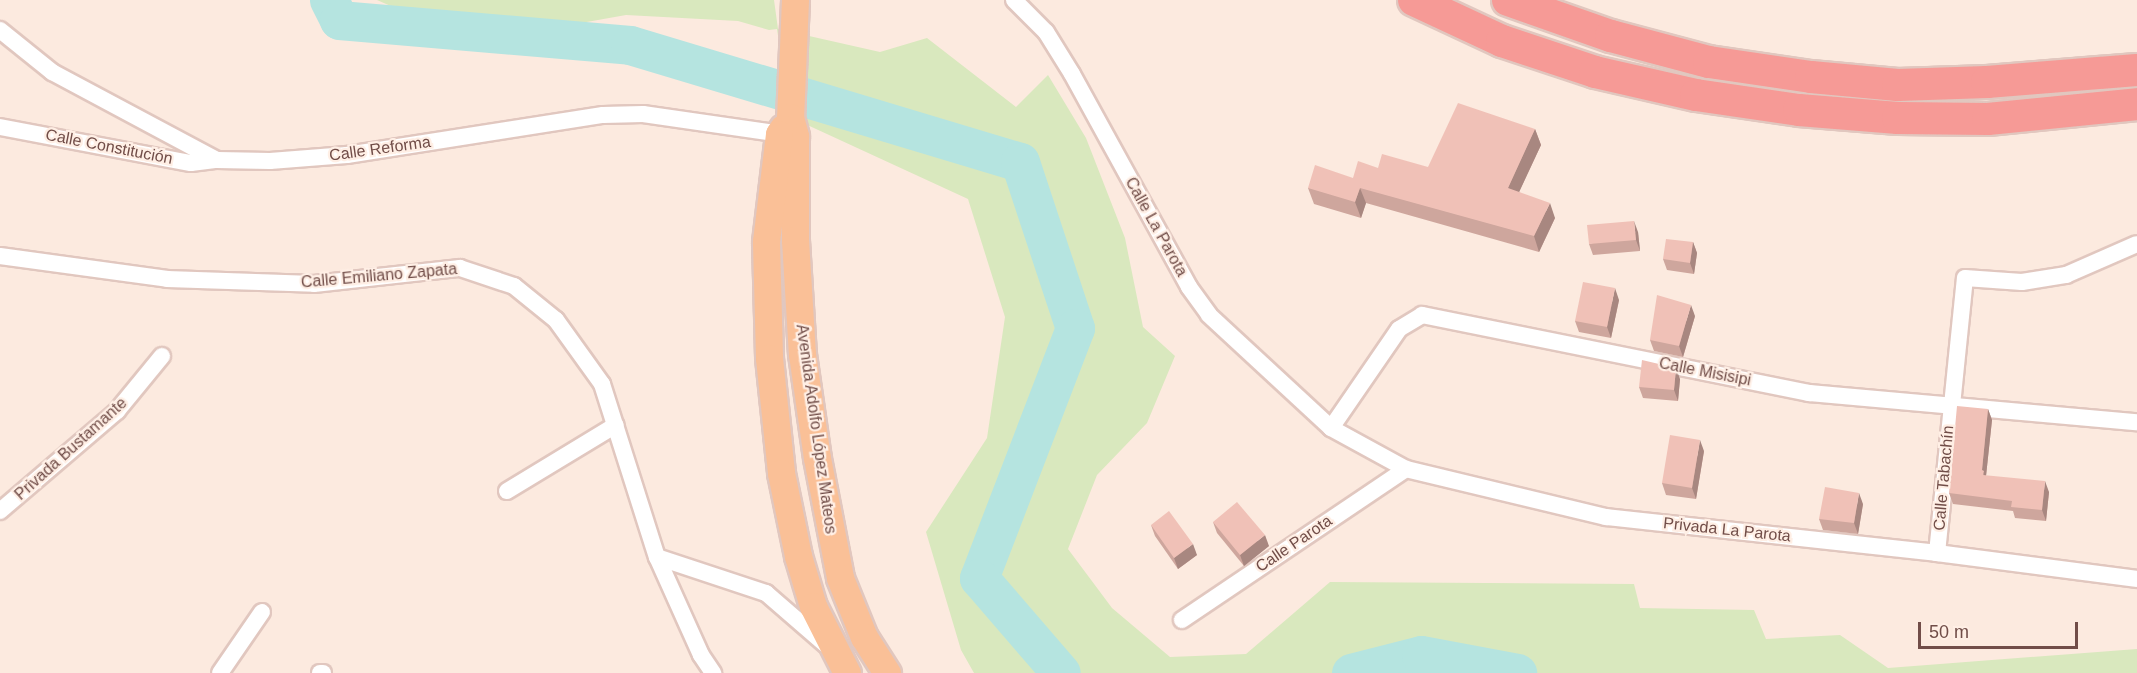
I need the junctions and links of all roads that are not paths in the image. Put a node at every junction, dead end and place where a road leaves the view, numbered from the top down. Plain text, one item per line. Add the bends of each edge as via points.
1 (795, 0) edge
2 (1014, 0) edge
3 (1414, 0) edge
4 (1508, 0) edge
5 (0, 30) edge
6 (2137, 70) edge
7 (2137, 104) edge
8 (789, 122) junction
9 (0, 127) edge
10 (218, 160) junction
11 (2137, 244) edge
12 (0, 256) edge
13 (162, 356) dead end
14 (1951, 403) junction
15 (2137, 422) edge
16 (616, 425) junction
17 (1331, 428) junction
18 (1406, 469) junction
19 (507, 491) dead end
20 (0, 511) edge
21 (1937, 553) junction
22 (657, 557) junction
23 (2137, 579) edge
24 (262, 612) dead end
25 (1182, 620) dead end
26 (840, 663) edge
27 (220, 673) edge
28 (712, 673) edge
29 (887, 673) edge

1 - 8 main road
2 - 17 street, Calle La Parota via 1046,32 1067,65 1189,287 1209,315
3 - 7 highway via 1502,41 1595,72 1696,95 1799,110 1898,118 1988,119
4 - 6 highway via 1611,36 1710,62 1811,76 1898,85
5 - 10 street, Calle Reforma via 52,72
8 - 10 street, Calle Reforma via 603,115 347,155 270,162
8 - 26 main road, Avenida Adolfo López Mateos via 766,242 772,381 782,473 798,556 813,606
8 - 29 main road, Avenida Adolfo López Mateos via 801,343 817,458 840,578 864,637
9 - 10 street, Calle Constitución via 191,163
11 - 14 street, Calle Tabachín via 2066,275 2022,282 1965,278
12 - 16 street, Calle Emiliano Zapata via 167,279 314,284 460,268 514,286 556,320 602,384
13 - 20 street, Privada Bustamante via 117,411
14 - 15 street, Calle Misisipi
14 - 17 street, Calle Misisipi via 1809,393 1422,315 1399,329
14 - 21 street, Calle Tabachín
16 - 19 street
16 - 22 street, Calle Emiliano Zapata
17 - 18 street, Privada La Parota
18 - 21 street, Privada La Parota via 1606,517
18 - 25 street, Calle Parota
21 - 23 street, Privada La Parota
22 - 26 street via 766,593
22 - 28 street, Calle Emiliano Zapata
24 - 27 street

